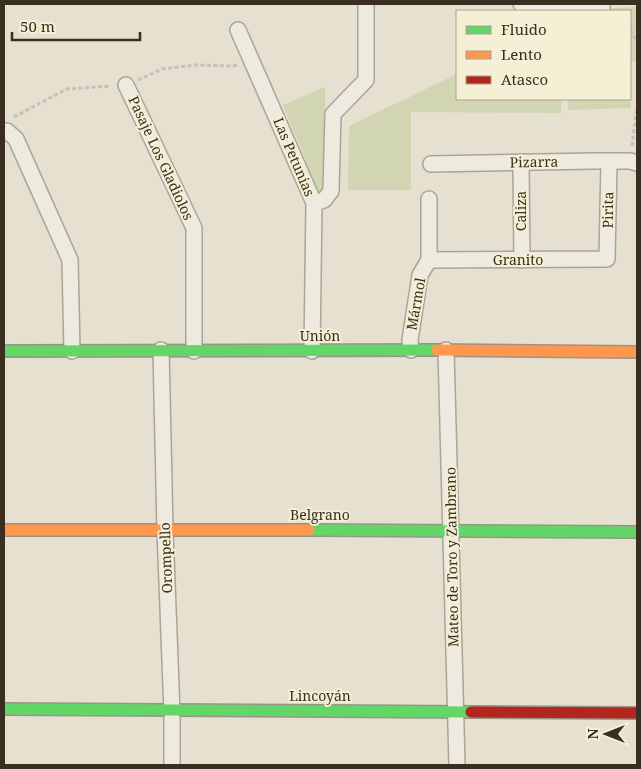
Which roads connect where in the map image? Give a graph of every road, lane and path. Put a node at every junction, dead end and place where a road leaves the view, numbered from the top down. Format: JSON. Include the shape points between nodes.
{"nodes":[{"id":1,"x":366,"y":4,"type":"edge"},
{"id":2,"x":522,"y":4,"type":"edge"},
{"id":3,"x":602,"y":4,"type":"edge"},
{"id":4,"x":238,"y":30,"type":"dead end"},
{"id":5,"x":126,"y":86,"type":"dead end"},
{"id":6,"x":637,"y":106,"type":"edge"},
{"id":7,"x":10,"y":135,"type":"edge"},
{"id":8,"x":521,"y":162,"type":"junction"},
{"id":9,"x":608,"y":162,"type":"junction"},
{"id":10,"x":634,"y":162,"type":"edge"},
{"id":11,"x":431,"y":164,"type":"dead end"},
{"id":12,"x":429,"y":199,"type":"dead end"},
{"id":13,"x":314,"y":203,"type":"junction"},
{"id":14,"x":607,"y":259,"type":"joint"},
{"id":15,"x":429,"y":260,"type":"junction"},
{"id":16,"x":522,"y":260,"type":"junction"},
{"id":17,"x":161,"y":350,"type":"junction"},
{"id":18,"x":411,"y":350,"type":"junction"},
{"id":19,"x":446,"y":350,"type":"junction"},
{"id":20,"x":4,"y":351,"type":"edge"},
{"id":21,"x":72,"y":351,"type":"junction"},
{"id":22,"x":194,"y":351,"type":"junction"},
{"id":23,"x":312,"y":352,"type":"junction"},
{"id":24,"x":637,"y":352,"type":"edge"},
{"id":25,"x":4,"y":530,"type":"edge"},
{"id":26,"x":165,"y":530,"type":"junction"},
{"id":27,"x":451,"y":530,"type":"junction"},
{"id":28,"x":637,"y":532,"type":"edge"},
{"id":29,"x":4,"y":709,"type":"edge"},
{"id":30,"x":456,"y":711,"type":"junction"},
{"id":31,"x":172,"y":712,"type":"junction"},
{"id":32,"x":637,"y":713,"type":"edge"},
{"id":33,"x":172,"y":765,"type":"edge"},
{"id":34,"x":457,"y":765,"type":"edge"}],
"edges":[{"from":1,"to":13,"type":"street","via":[[366,80],[333,114],[331,191],[324,200]]},
{"from":2,"to":3,"type":"street","via":[[525,8],[602,9]]},
{"from":4,"to":13,"type":"street","name":"Las Petunias"},
{"from":5,"to":22,"type":"street","name":"Pasaje Los Gladiolos","via":[[194,228]]},
{"from":6,"to":10,"type":"path"},
{"from":7,"to":21,"type":"street","via":[[70,260]]},
{"from":8,"to":9,"type":"street","name":"Pizarra"},
{"from":8,"to":11,"type":"street","name":"Pizarra"},
{"from":8,"to":16,"type":"street","name":"Caliza"},
{"from":9,"to":10,"type":"street","name":"Pizarra"},
{"from":9,"to":14,"type":"street","name":"Pirita"},
{"from":12,"to":15,"type":"street","name":"Mármol"},
{"from":13,"to":23,"type":"street","name":"Las Petunias"},
{"from":14,"to":16,"type":"street","name":"Granito"},
{"from":15,"to":16,"type":"street","name":"Granito"},
{"from":15,"to":18,"type":"street","name":"Mármol","via":[[420,275]]},
{"from":17,"to":21,"type":"street","name":"Unión"},
{"from":17,"to":22,"type":"street","name":"Unión"},
{"from":17,"to":26,"type":"street","name":"Orompello"},
{"from":18,"to":19,"type":"street","name":"Unión"},
{"from":18,"to":23,"type":"street","name":"Unión"},
{"from":19,"to":24,"type":"street","name":"Unión"},
{"from":19,"to":27,"type":"street","name":"Mateo de Toro y Zambrano"},
{"from":20,"to":21,"type":"street","name":"Unión"},
{"from":22,"to":23,"type":"street","name":"Unión"},
{"from":25,"to":26,"type":"street","name":"Belgrano"},
{"from":26,"to":27,"type":"street","name":"Belgrano"},
{"from":26,"to":31,"type":"street","name":"Orompello"},
{"from":27,"to":28,"type":"street","name":"Belgrano"},
{"from":27,"to":30,"type":"street","name":"Mateo de Toro y Zambrano"},
{"from":29,"to":31,"type":"street","name":"Lincoyán"},
{"from":30,"to":31,"type":"street","name":"Lincoyán"},
{"from":30,"to":32,"type":"street","name":"Lincoyán"},
{"from":30,"to":34,"type":"street","name":"Mateo de Toro y Zambrano"},
{"from":31,"to":33,"type":"street","name":"Orompello"}]}
